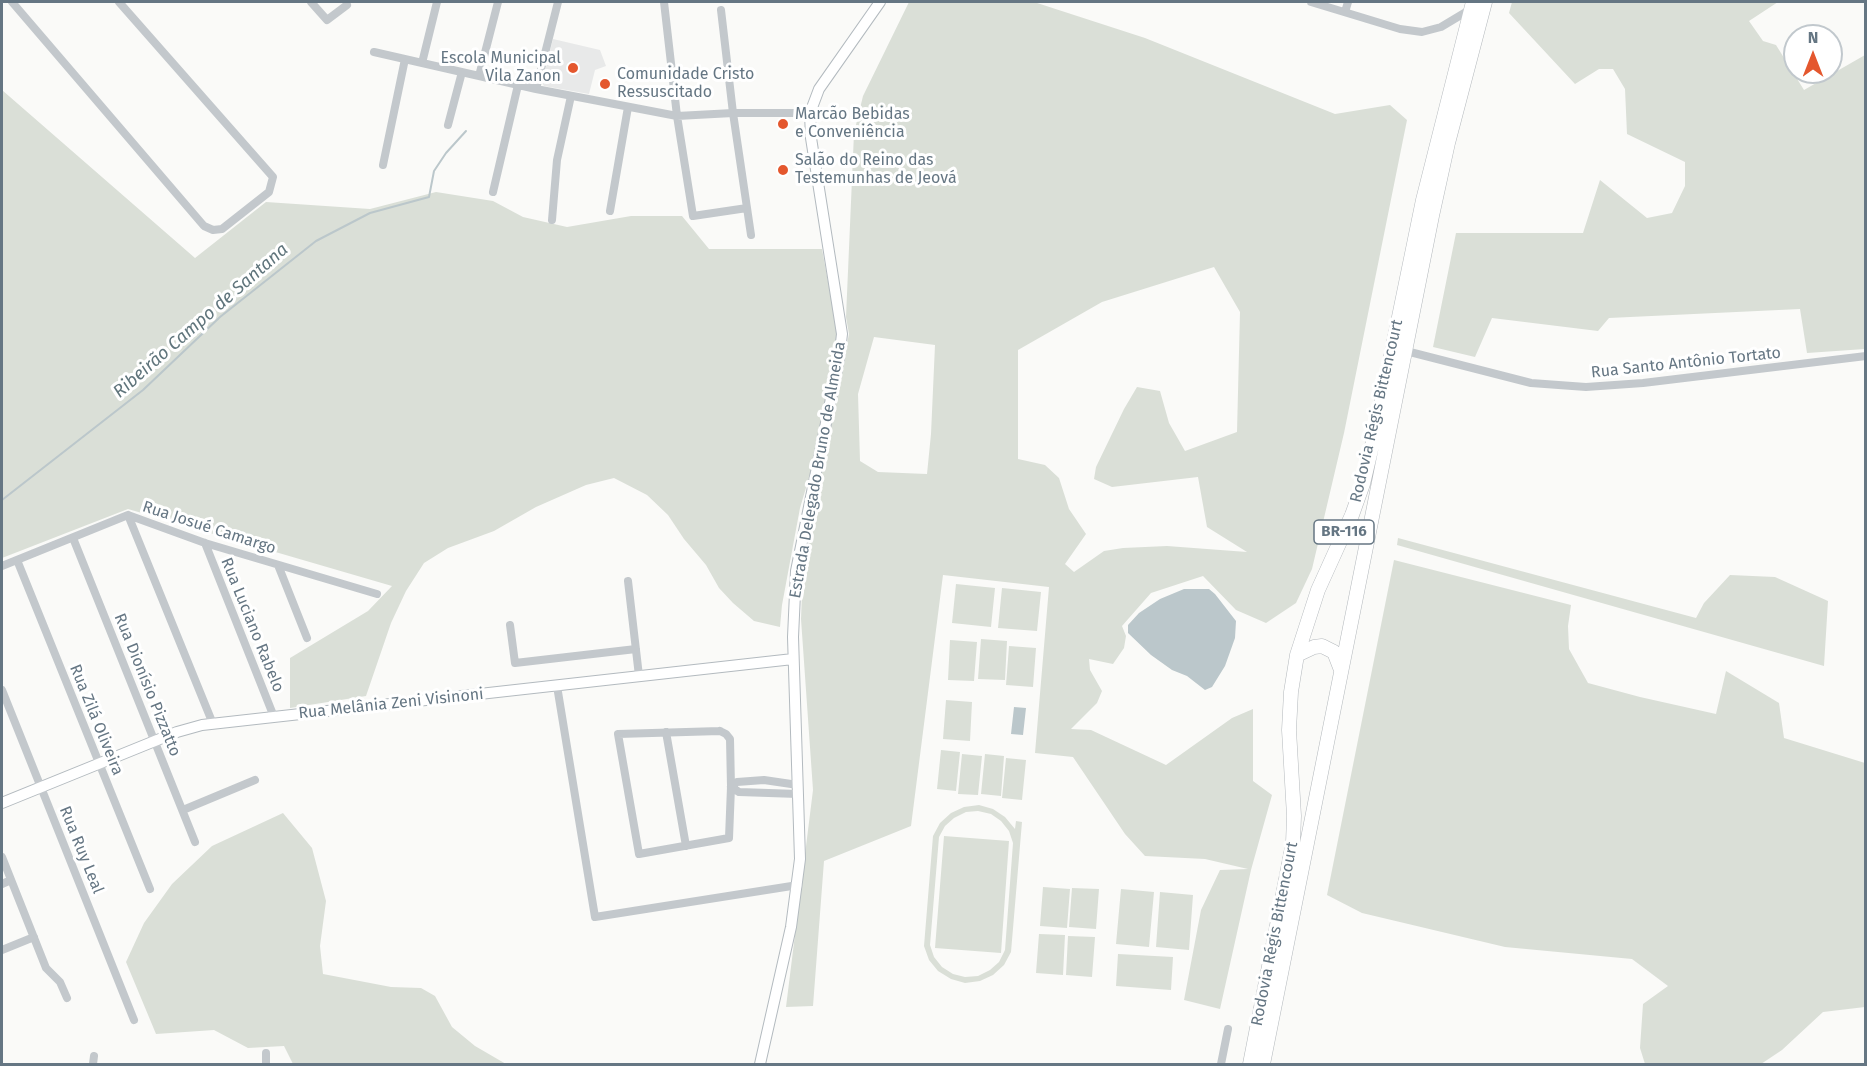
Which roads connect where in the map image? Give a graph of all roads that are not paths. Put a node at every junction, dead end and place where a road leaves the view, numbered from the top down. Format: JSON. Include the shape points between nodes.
{"nodes":[{"id":1,"x":12,"y":2,"type":"edge"},
{"id":2,"x":119,"y":2,"type":"edge"},
{"id":3,"x":311,"y":2,"type":"edge"},
{"id":4,"x":434,"y":2,"type":"edge"},
{"id":5,"x":498,"y":2,"type":"edge"},
{"id":6,"x":558,"y":2,"type":"edge"},
{"id":7,"x":664,"y":2,"type":"edge"},
{"id":8,"x":880,"y":2,"type":"edge"},
{"id":9,"x":1311,"y":2,"type":"edge"},
{"id":10,"x":1348,"y":2,"type":"edge"},
{"id":11,"x":1485,"y":2,"type":"edge"},
{"id":12,"x":347,"y":5,"type":"dead end"},
{"id":13,"x":1472,"y":5,"type":"edge"},
{"id":14,"x":721,"y":10,"type":"dead end"},
{"id":15,"x":1345,"y":12,"type":"junction"},
{"id":16,"x":374,"y":52,"type":"dead end"},
{"id":17,"x":405,"y":59,"type":"junction"},
{"id":18,"x":422,"y":63,"type":"junction"},
{"id":19,"x":462,"y":72,"type":"junction"},
{"id":20,"x":479,"y":76,"type":"junction"},
{"id":21,"x":518,"y":85,"type":"junction"},
{"id":22,"x":536,"y":89,"type":"junction"},
{"id":23,"x":571,"y":96,"type":"junction"},
{"id":24,"x":628,"y":107,"type":"junction"},
{"id":25,"x":733,"y":113,"type":"junction"},
{"id":26,"x":810,"y":113,"type":"junction"},
{"id":27,"x":677,"y":116,"type":"junction"},
{"id":28,"x":448,"y":125,"type":"dead end"},
{"id":29,"x":383,"y":165,"type":"dead end"},
{"id":30,"x":493,"y":192,"type":"dead end"},
{"id":31,"x":747,"y":208,"type":"junction"},
{"id":32,"x":610,"y":211,"type":"dead end"},
{"id":33,"x":552,"y":220,"type":"dead end"},
{"id":34,"x":751,"y":236,"type":"dead end"},
{"id":35,"x":1406,"y":351,"type":"junction"},
{"id":36,"x":1866,"y":356,"type":"edge"},
{"id":37,"x":128,"y":515,"type":"junction"},
{"id":38,"x":73,"y":538,"type":"junction"},
{"id":39,"x":205,"y":543,"type":"junction"},
{"id":40,"x":17,"y":560,"type":"junction"},
{"id":41,"x":278,"y":565,"type":"junction"},
{"id":42,"x":2,"y":566,"type":"edge"},
{"id":43,"x":628,"y":581,"type":"dead end"},
{"id":44,"x":377,"y":594,"type":"dead end"},
{"id":45,"x":510,"y":625,"type":"dead end"},
{"id":46,"x":308,"y":638,"type":"dead end"},
{"id":47,"x":636,"y":649,"type":"junction"},
{"id":48,"x":1297,"y":655,"type":"junction"},
{"id":49,"x":794,"y":659,"type":"junction"},
{"id":50,"x":1341,"y":670,"type":"junction"},
{"id":51,"x":639,"y":676,"type":"junction"},
{"id":52,"x":557,"y":686,"type":"junction"},
{"id":53,"x":2,"y":690,"type":"edge"},
{"id":54,"x":274,"y":717,"type":"junction"},
{"id":55,"x":213,"y":724,"type":"junction"},
{"id":56,"x":666,"y":732,"type":"junction"},
{"id":57,"x":155,"y":740,"type":"junction"},
{"id":58,"x":99,"y":763,"type":"junction"},
{"id":59,"x":255,"y":780,"type":"dead end"},
{"id":60,"x":41,"y":787,"type":"junction"},
{"id":61,"x":731,"y":787,"type":"junction"},
{"id":62,"x":798,"y":790,"type":"junction"},
{"id":63,"x":2,"y":803,"type":"edge"},
{"id":64,"x":183,"y":810,"type":"junction"},
{"id":65,"x":195,"y":842,"type":"dead end"},
{"id":66,"x":686,"y":846,"type":"junction"},
{"id":67,"x":2,"y":857,"type":"edge"},
{"id":68,"x":11,"y":880,"type":"junction"},
{"id":69,"x":2,"y":884,"type":"edge"},
{"id":70,"x":798,"y":885,"type":"junction"},
{"id":71,"x":150,"y":889,"type":"dead end"},
{"id":72,"x":34,"y":937,"type":"junction"},
{"id":73,"x":2,"y":950,"type":"edge"},
{"id":74,"x":68,"y":998,"type":"dead end"},
{"id":75,"x":134,"y":1020,"type":"dead end"},
{"id":76,"x":1228,"y":1029,"type":"dead end"},
{"id":77,"x":267,"y":1053,"type":"dead end"},
{"id":78,"x":94,"y":1056,"type":"dead end"},
{"id":79,"x":93,"y":1065,"type":"edge"},
{"id":80,"x":266,"y":1065,"type":"edge"},
{"id":81,"x":760,"y":1065,"type":"edge"},
{"id":82,"x":1221,"y":1065,"type":"edge"},
{"id":83,"x":1250,"y":1065,"type":"edge"},
{"id":84,"x":1263,"y":1065,"type":"edge"}],
"edges":[{"from":1,"to":2,"type":"street","via":[[204,226],[222,229],[269,192],[273,177]]},
{"from":3,"to":12,"type":"street","via":[[327,20]]},
{"from":4,"to":18,"type":"street"},
{"from":5,"to":20,"type":"street"},
{"from":6,"to":22,"type":"street"},
{"from":7,"to":27,"type":"street"},
{"from":8,"to":26,"type":"main road","name":"Estrada Delegado Bruno de Almeida","via":[[819,89]]},
{"from":9,"to":15,"type":"street"},
{"from":10,"to":15,"type":"street"},
{"from":11,"to":35,"type":"highway","name":"Rodovia Régis Bittencourt","number":"BR-116","via":[[1442,168]]},
{"from":13,"to":15,"type":"street","via":[[1441,27],[1422,32]]},
{"from":13,"to":48,"type":"highway","name":"Rodovia Régis Bittencourt","number":"BR-116","via":[[1426,189],[1363,484],[1318,590]]},
{"from":14,"to":25,"type":"street"},
{"from":16,"to":17,"type":"street"},
{"from":17,"to":18,"type":"street"},
{"from":17,"to":29,"type":"street"},
{"from":18,"to":19,"type":"street"},
{"from":19,"to":20,"type":"street"},
{"from":19,"to":28,"type":"street"},
{"from":20,"to":21,"type":"street"},
{"from":21,"to":22,"type":"street"},
{"from":21,"to":30,"type":"street"},
{"from":22,"to":23,"type":"street"},
{"from":23,"to":24,"type":"street"},
{"from":23,"to":33,"type":"street","via":[[557,160]]},
{"from":24,"to":27,"type":"street"},
{"from":24,"to":32,"type":"street"},
{"from":25,"to":26,"type":"street"},
{"from":25,"to":27,"type":"street"},
{"from":25,"to":31,"type":"street"},
{"from":26,"to":49,"type":"main road","name":"Estrada Delegado Bruno de Almeida","via":[[842,334],[796,571]]},
{"from":27,"to":31,"type":"street","via":[[693,216]]},
{"from":31,"to":34,"type":"street"},
{"from":35,"to":36,"type":"street","name":"Rua Santo Antônio Tortato","via":[[1531,383],[1586,387]]},
{"from":35,"to":50,"type":"highway","name":"Rodovia Régis Bittencourt","number":"BR-116"},
{"from":37,"to":38,"type":"street","name":"Rua Josué Camargo"},
{"from":37,"to":39,"type":"street","name":"Rua Josué Camargo"},
{"from":37,"to":55,"type":"street"},
{"from":38,"to":40,"type":"street","name":"Rua Josué Camargo"},
{"from":38,"to":57,"type":"street","name":"Rua Dionísio Pizzatto"},
{"from":39,"to":41,"type":"street","name":"Rua Josué Camargo"},
{"from":39,"to":54,"type":"street","name":"Rua Luciano Rabelo"},
{"from":40,"to":42,"type":"street","name":"Rua Josué Camargo"},
{"from":40,"to":58,"type":"street","name":"Rua Zilá Oliveira"},
{"from":41,"to":44,"type":"street","name":"Rua Josué Camargo"},
{"from":41,"to":46,"type":"street"},
{"from":43,"to":47,"type":"street"},
{"from":45,"to":47,"type":"street","via":[[515,663]]},
{"from":47,"to":51,"type":"street"},
{"from":48,"to":50,"type":"highway","via":[[1322,646],[1334,652]]},
{"from":48,"to":83,"type":"highway","name":"Rodovia Régis Bittencourt","number":"BR-116","via":[[1289,730],[1293,843]]},
{"from":49,"to":51,"type":"main road","name":"Rua Melânia Zeni Visinoni"},
{"from":49,"to":62,"type":"main road","name":"Estrada Delegado Bruno de Almeida"},
{"from":50,"to":84,"type":"highway","name":"Rodovia Régis Bittencourt","number":"BR-116"},
{"from":51,"to":52,"type":"main road","name":"Rua Melânia Zeni Visinoni"},
{"from":52,"to":54,"type":"main road","name":"Rua Melânia Zeni Visinoni"},
{"from":52,"to":70,"type":"street","via":[[595,917]]},
{"from":53,"to":60,"type":"street","name":"Rua Ruy Leal"},
{"from":54,"to":55,"type":"main road","name":"Rua Melânia Zeni Visinoni"},
{"from":55,"to":57,"type":"main road","name":"Rua Melânia Zeni Visinoni"},
{"from":56,"to":61,"type":"street","via":[[726,734],[730,739]]},
{"from":56,"to":66,"type":"street"},
{"from":56,"to":66,"type":"street","via":[[618,734],[639,854]]},
{"from":57,"to":58,"type":"main road","name":"Rua Melânia Zeni Visinoni"},
{"from":57,"to":64,"type":"street","name":"Rua Dionísio Pizzatto"},
{"from":58,"to":60,"type":"main road","name":"Rua Melânia Zeni Visinoni"},
{"from":58,"to":71,"type":"street","name":"Rua Zilá Oliveira"},
{"from":59,"to":64,"type":"street"},
{"from":60,"to":63,"type":"main road","name":"Rua Melânia Zeni Visinoni"},
{"from":60,"to":75,"type":"street","name":"Rua Ruy Leal"},
{"from":61,"to":62,"type":"street","via":[[739,792]]},
{"from":61,"to":62,"type":"street","via":[[737,782],[764,780]]},
{"from":61,"to":66,"type":"street","via":[[729,838]]},
{"from":62,"to":70,"type":"main road","name":"Estrada Delegado Bruno de Almeida"},
{"from":64,"to":65,"type":"street","name":"Rua Dionísio Pizzatto"},
{"from":67,"to":68,"type":"street"},
{"from":68,"to":69,"type":"street"},
{"from":68,"to":72,"type":"street"},
{"from":70,"to":81,"type":"main road","name":"Estrada Delegado Bruno de Almeida"},
{"from":72,"to":73,"type":"street"},
{"from":72,"to":74,"type":"street","via":[[46,968],[60,982]]},
{"from":76,"to":82,"type":"street"},
{"from":77,"to":80,"type":"street"},
{"from":78,"to":79,"type":"street"}]}
